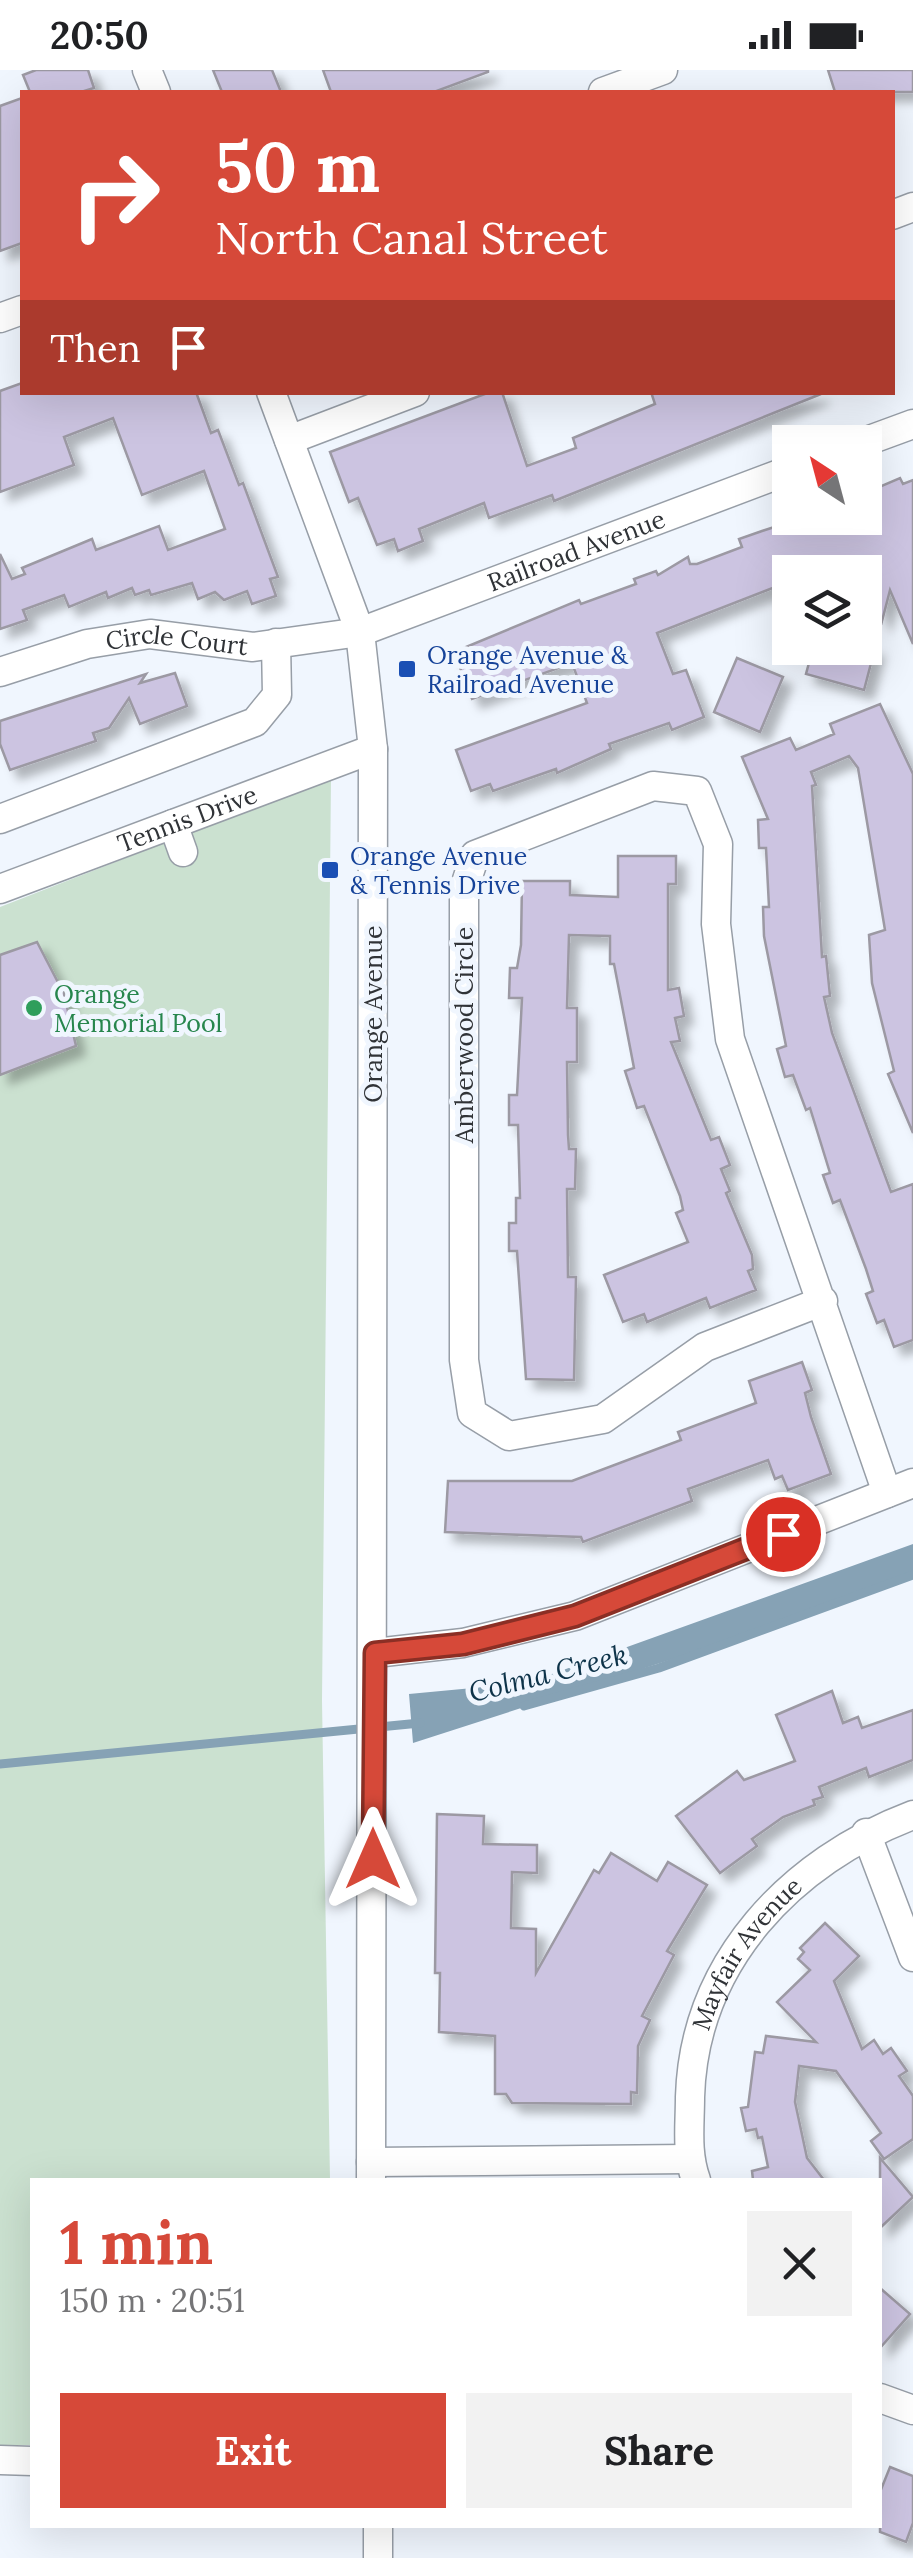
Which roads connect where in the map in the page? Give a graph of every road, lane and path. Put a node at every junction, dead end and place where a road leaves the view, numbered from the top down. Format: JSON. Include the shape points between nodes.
{"nodes":[{"id":1,"x":663,"y":70,"type":"edge"},
{"id":2,"x":608,"y":90,"type":"edge"},
{"id":3,"x":272,"y":395,"type":"edge"},
{"id":4,"x":407,"y":395,"type":"edge"},
{"id":5,"x":913,"y":424,"type":"edge"},
{"id":6,"x":882,"y":435,"type":"edge"},
{"id":7,"x":289,"y":440,"type":"junction"},
{"id":8,"x":772,"y":477,"type":"edge"},
{"id":9,"x":360,"y":632,"type":"junction"},
{"id":10,"x":276,"y":643,"type":"junction"},
{"id":11,"x":0,"y":672,"type":"edge"},
{"id":12,"x":373,"y":749,"type":"junction"},
{"id":13,"x":0,"y":819,"type":"edge"},
{"id":14,"x":172,"y":824,"type":"junction"},
{"id":15,"x":183,"y":852,"type":"dead end"},
{"id":16,"x":0,"y":890,"type":"edge"},
{"id":17,"x":822,"y":1301,"type":"junction"},
{"id":18,"x":900,"y":1488,"type":"edge"},
{"id":19,"x":375,"y":1653,"type":"junction"},
{"id":20,"x":913,"y":1816,"type":"edge"},
{"id":21,"x":866,"y":1833,"type":"junction"},
{"id":22,"x":913,"y":1957,"type":"edge"},
{"id":23,"x":692,"y":2170,"type":"edge"},
{"id":24,"x":371,"y":2171,"type":"edge"},
{"id":25,"x":882,"y":2399,"type":"edge"},
{"id":26,"x":913,"y":2410,"type":"edge"},
{"id":27,"x":0,"y":2460,"type":"edge"},
{"id":28,"x":30,"y":2461,"type":"edge"},
{"id":29,"x":378,"y":2528,"type":"edge"},
{"id":30,"x":378,"y":2558,"type":"edge"}],
"edges":[{"from":1,"to":2,"type":"street"},
{"from":3,"to":7,"type":"street","name":"Orange Avenue"},
{"from":4,"to":7,"type":"street"},
{"from":5,"to":6,"type":"street"},
{"from":7,"to":9,"type":"street","name":"Orange Avenue"},
{"from":8,"to":9,"type":"street","name":"Railroad Avenue"},
{"from":9,"to":10,"type":"street","name":"Circle Court"},
{"from":9,"to":12,"type":"street","name":"Orange Avenue"},
{"from":10,"to":11,"type":"street","name":"Circle Court","via":[[150,634],[88,644]]},
{"from":10,"to":13,"type":"street","via":[[277,695],[256,722]]},
{"from":12,"to":14,"type":"street","name":"Tennis Drive"},
{"from":12,"to":19,"type":"street","name":"Orange Avenue"},
{"from":14,"to":15,"type":"street"},
{"from":14,"to":16,"type":"street","name":"Tennis Drive"},
{"from":17,"to":17,"type":"street","name":"Amberwood Circle","via":[[730,1040],[716,924],[718,844],[697,791],[653,786],[475,855],[464,889],[464,1360],[472,1413],[509,1436],[603,1419],[706,1347]]},
{"from":17,"to":18,"type":"street","name":"Amberwood Circle"},
{"from":18,"to":19,"type":"street","via":[[575,1616],[463,1644]]},
{"from":19,"to":24,"type":"street","name":"Orange Avenue"},
{"from":20,"to":21,"type":"street","name":"Mayfair Avenue"},
{"from":21,"to":22,"type":"street"},
{"from":21,"to":23,"type":"street","name":"Mayfair Avenue","via":[[798,1878],[726,1965],[704,2009],[692,2056]]},
{"from":23,"to":24,"type":"street"},
{"from":25,"to":26,"type":"street"},
{"from":27,"to":28,"type":"street"},
{"from":29,"to":30,"type":"street"}]}
